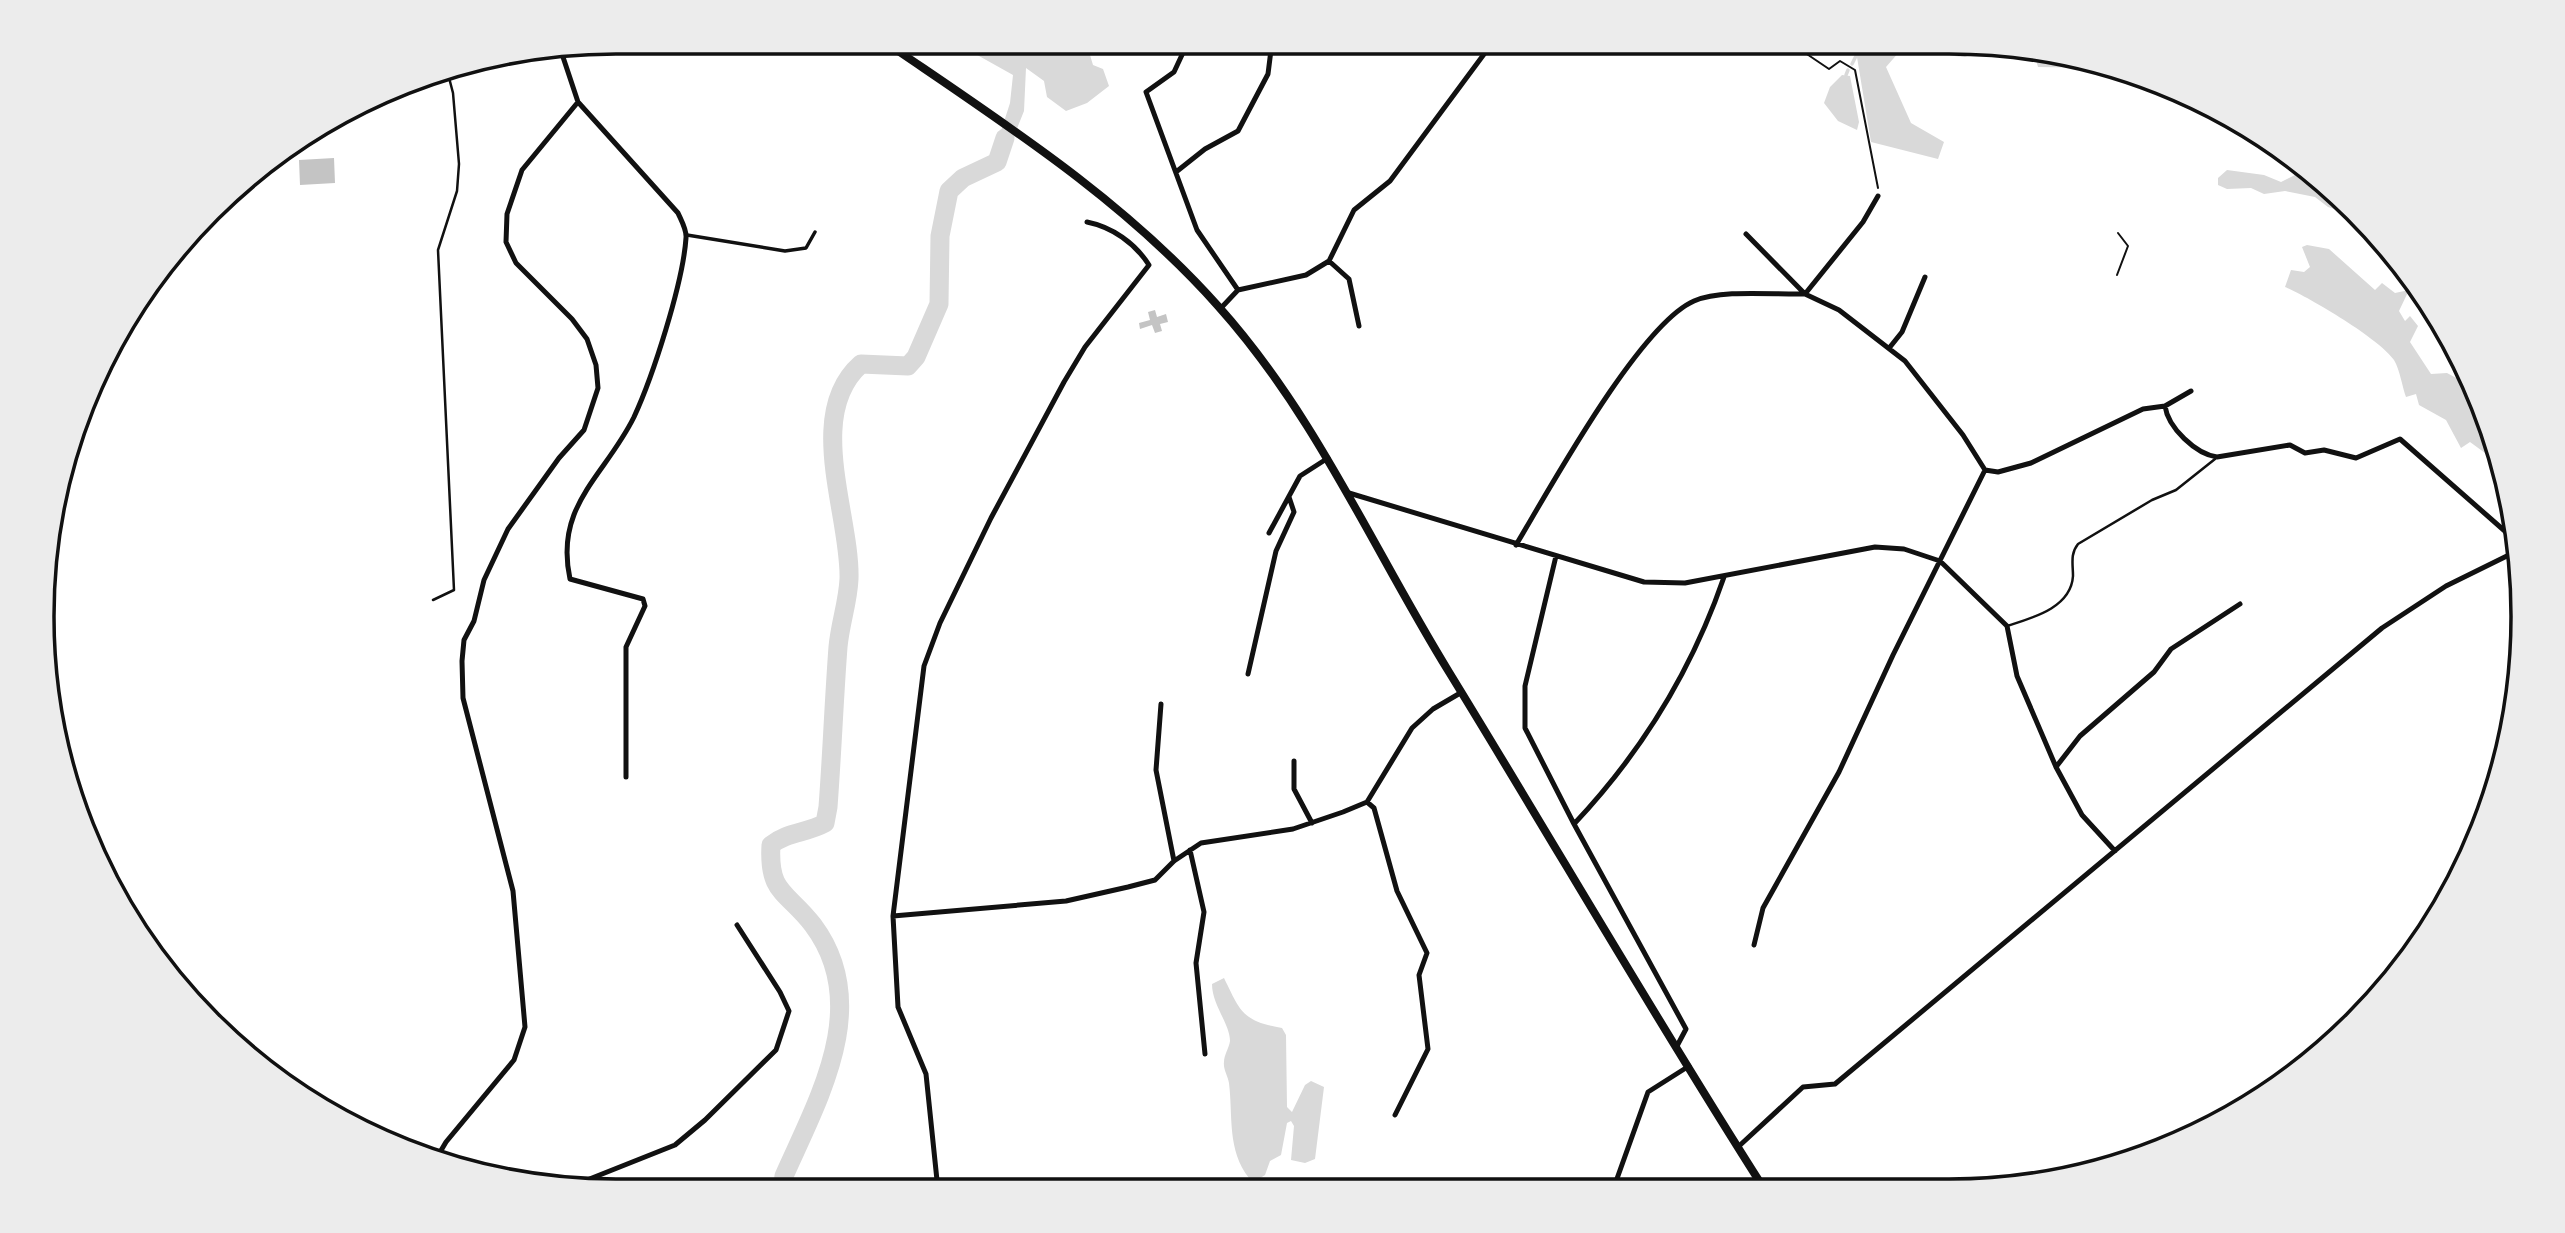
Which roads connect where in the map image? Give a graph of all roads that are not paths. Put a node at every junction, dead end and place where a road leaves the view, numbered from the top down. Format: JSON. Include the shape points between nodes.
{"nodes":[{"id":1,"x":903,"y":54,"type":"edge"},
{"id":2,"x":1182,"y":54,"type":"edge"},
{"id":3,"x":1270,"y":54,"type":"edge"},
{"id":4,"x":1484,"y":54,"type":"edge"},
{"id":5,"x":563,"y":57,"type":"edge"},
{"id":6,"x":450,"y":80,"type":"edge"},
{"id":7,"x":578,"y":102,"type":"junction"},
{"id":8,"x":1176,"y":172,"type":"junction"},
{"id":9,"x":1878,"y":196,"type":"road end"},
{"id":10,"x":1087,"y":222,"type":"dead end"},
{"id":11,"x":815,"y":232,"type":"dead end"},
{"id":12,"x":1746,"y":234,"type":"dead end"},
{"id":13,"x":687,"y":235,"type":"junction"},
{"id":14,"x":1329,"y":261,"type":"junction"},
{"id":15,"x":1925,"y":277,"type":"dead end"},
{"id":16,"x":1238,"y":290,"type":"junction"},
{"id":17,"x":1805,"y":295,"type":"junction"},
{"id":18,"x":1221,"y":308,"type":"junction"},
{"id":19,"x":1359,"y":326,"type":"dead end"},
{"id":20,"x":1890,"y":347,"type":"junction"},
{"id":21,"x":2191,"y":391,"type":"dead end"},
{"id":22,"x":2165,"y":406,"type":"junction"},
{"id":23,"x":2217,"y":457,"type":"junction"},
{"id":24,"x":1328,"y":458,"type":"junction"},
{"id":25,"x":1985,"y":470,"type":"junction"},
{"id":26,"x":1349,"y":493,"type":"junction"},
{"id":27,"x":1289,"y":497,"type":"junction"},
{"id":28,"x":2504,"y":530,"type":"edge"},
{"id":29,"x":1269,"y":533,"type":"dead end"},
{"id":30,"x":1516,"y":545,"type":"junction"},
{"id":31,"x":2507,"y":555,"type":"edge"},
{"id":32,"x":1556,"y":556,"type":"junction"},
{"id":33,"x":1940,"y":561,"type":"junction"},
{"id":34,"x":1724,"y":577,"type":"junction"},
{"id":35,"x":433,"y":600,"type":"dead end"},
{"id":36,"x":2240,"y":604,"type":"dead end"},
{"id":37,"x":2007,"y":626,"type":"junction"},
{"id":38,"x":1248,"y":674,"type":"dead end"},
{"id":39,"x":1462,"y":692,"type":"junction"},
{"id":40,"x":1161,"y":704,"type":"dead end"},
{"id":41,"x":1294,"y":761,"type":"dead end"},
{"id":42,"x":2056,"y":767,"type":"junction"},
{"id":43,"x":626,"y":777,"type":"dead end"},
{"id":44,"x":1367,"y":802,"type":"junction"},
{"id":45,"x":1312,"y":823,"type":"junction"},
{"id":46,"x":1574,"y":824,"type":"junction"},
{"id":47,"x":1191,"y":850,"type":"junction"},
{"id":48,"x":2115,"y":851,"type":"junction"},
{"id":49,"x":1174,"y":861,"type":"junction"},
{"id":50,"x":893,"y":916,"type":"junction"},
{"id":51,"x":737,"y":925,"type":"dead end"},
{"id":52,"x":1754,"y":945,"type":"dead end"},
{"id":53,"x":1677,"y":1046,"type":"junction"},
{"id":54,"x":1205,"y":1054,"type":"dead end"},
{"id":55,"x":1689,"y":1066,"type":"junction"},
{"id":56,"x":1395,"y":1115,"type":"dead end"},
{"id":57,"x":1738,"y":1147,"type":"junction"},
{"id":58,"x":441,"y":1151,"type":"edge"},
{"id":59,"x":591,"y":1178,"type":"edge"},
{"id":60,"x":937,"y":1179,"type":"edge"},
{"id":61,"x":1617,"y":1179,"type":"edge"},
{"id":62,"x":1758,"y":1179,"type":"edge"}],
"edges":[{"from":1,"to":18,"type":"main road","via":[[1111,201]]},
{"from":2,"to":8,"type":"street","via":[[1174,72],[1146,92]]},
{"from":3,"to":8,"type":"street","via":[[1268,74],[1238,131]]},
{"from":4,"to":14,"type":"street","via":[[1390,181],[1354,210]]},
{"from":5,"to":7,"type":"street"},
{"from":6,"to":35,"type":"lane","via":[[459,164],[457,191],[438,250],[453,590]]},
{"from":7,"to":13,"type":"street","via":[[678,213]]},
{"from":7,"to":58,"type":"street","via":[[522,170],[507,214],[506,242],[516,263],[587,339],[598,388],[584,430],[508,530],[484,580],[464,640],[463,698],[513,891],[525,1027],[514,1060]]},
{"from":8,"to":16,"type":"street","via":[[1197,230]]},
{"from":9,"to":17,"type":"street"},
{"from":10,"to":50,"type":"street","via":[[1105,225],[1140,251],[1149,264],[1064,382],[940,623],[924,666]]},
{"from":11,"to":13,"type":"street","via":[[806,248],[785,251]]},
{"from":12,"to":17,"type":"street"},
{"from":13,"to":43,"type":"street","via":[[655,362],[633,417],[569,521],[565,558],[570,579],[643,599],[645,606],[626,647]]},
{"from":14,"to":16,"type":"street","via":[[1306,275]]},
{"from":14,"to":19,"type":"street","via":[[1349,279]]},
{"from":15,"to":20,"type":"street","via":[[1902,332]]},
{"from":16,"to":18,"type":"street"},
{"from":17,"to":20,"type":"street","via":[[1839,310]]},
{"from":17,"to":30,"type":"street","via":[[1714,296],[1682,308],[1619,380]]},
{"from":18,"to":24,"type":"main road"},
{"from":20,"to":25,"type":"street","via":[[1963,435]]},
{"from":21,"to":22,"type":"street"},
{"from":22,"to":23,"type":"street","via":[[2166,415],[2197,451]]},
{"from":22,"to":25,"type":"street","via":[[2143,409],[2031,463],[1998,472]]},
{"from":23,"to":28,"type":"street","via":[[2290,445],[2305,453],[2324,450],[2356,458],[2400,439]]},
{"from":23,"to":37,"type":"lane","via":[[2176,490],[2078,544],[2073,554],[2073,581],[2063,598],[2051,610]]},
{"from":24,"to":26,"type":"main road"},
{"from":24,"to":27,"type":"street","via":[[1300,476]]},
{"from":25,"to":33,"type":"street"},
{"from":26,"to":30,"type":"street"},
{"from":26,"to":39,"type":"main road"},
{"from":27,"to":29,"type":"street"},
{"from":27,"to":38,"type":"street","via":[[1293,512],[1276,551]]},
{"from":30,"to":32,"type":"street"},
{"from":31,"to":48,"type":"street","via":[[2446,586],[2382,628]]},
{"from":32,"to":34,"type":"street","via":[[1644,582],[1685,583]]},
{"from":32,"to":46,"type":"street","via":[[1525,686],[1525,728]]},
{"from":33,"to":34,"type":"street","via":[[1904,549],[1874,547]]},
{"from":33,"to":37,"type":"street"},
{"from":33,"to":52,"type":"street","via":[[1839,772],[1763,908]]},
{"from":34,"to":46,"type":"street","via":[[1709,620],[1660,717],[1612,784]]},
{"from":36,"to":42,"type":"street","via":[[2171,649],[2154,672],[2080,736]]},
{"from":37,"to":42,"type":"street","via":[[2017,676]]},
{"from":39,"to":44,"type":"street","via":[[1412,728]]},
{"from":39,"to":53,"type":"main road"},
{"from":40,"to":49,"type":"street","via":[[1156,769]]},
{"from":41,"to":45,"type":"street","via":[[1294,789]]},
{"from":42,"to":48,"type":"street","via":[[2082,815]]},
{"from":44,"to":45,"type":"street"},
{"from":44,"to":56,"type":"street","via":[[1374,808],[1398,891],[1427,953],[1419,975],[1429,1049]]},
{"from":45,"to":47,"type":"street","via":[[1201,843]]},
{"from":46,"to":53,"type":"street","via":[[1686,1029]]},
{"from":47,"to":49,"type":"street"},
{"from":47,"to":54,"type":"street","via":[[1204,912],[1196,963]]},
{"from":48,"to":57,"type":"street","via":[[1835,1084],[1802,1087]]},
{"from":49,"to":50,"type":"street","via":[[1155,880],[1066,901]]},
{"from":50,"to":60,"type":"street","via":[[898,1007],[926,1074]]},
{"from":51,"to":59,"type":"street","via":[[789,1011],[776,1050],[675,1145]]},
{"from":53,"to":55,"type":"main road"},
{"from":55,"to":57,"type":"main road"},
{"from":55,"to":61,"type":"street","via":[[1648,1092]]},
{"from":57,"to":62,"type":"main road"}]}
